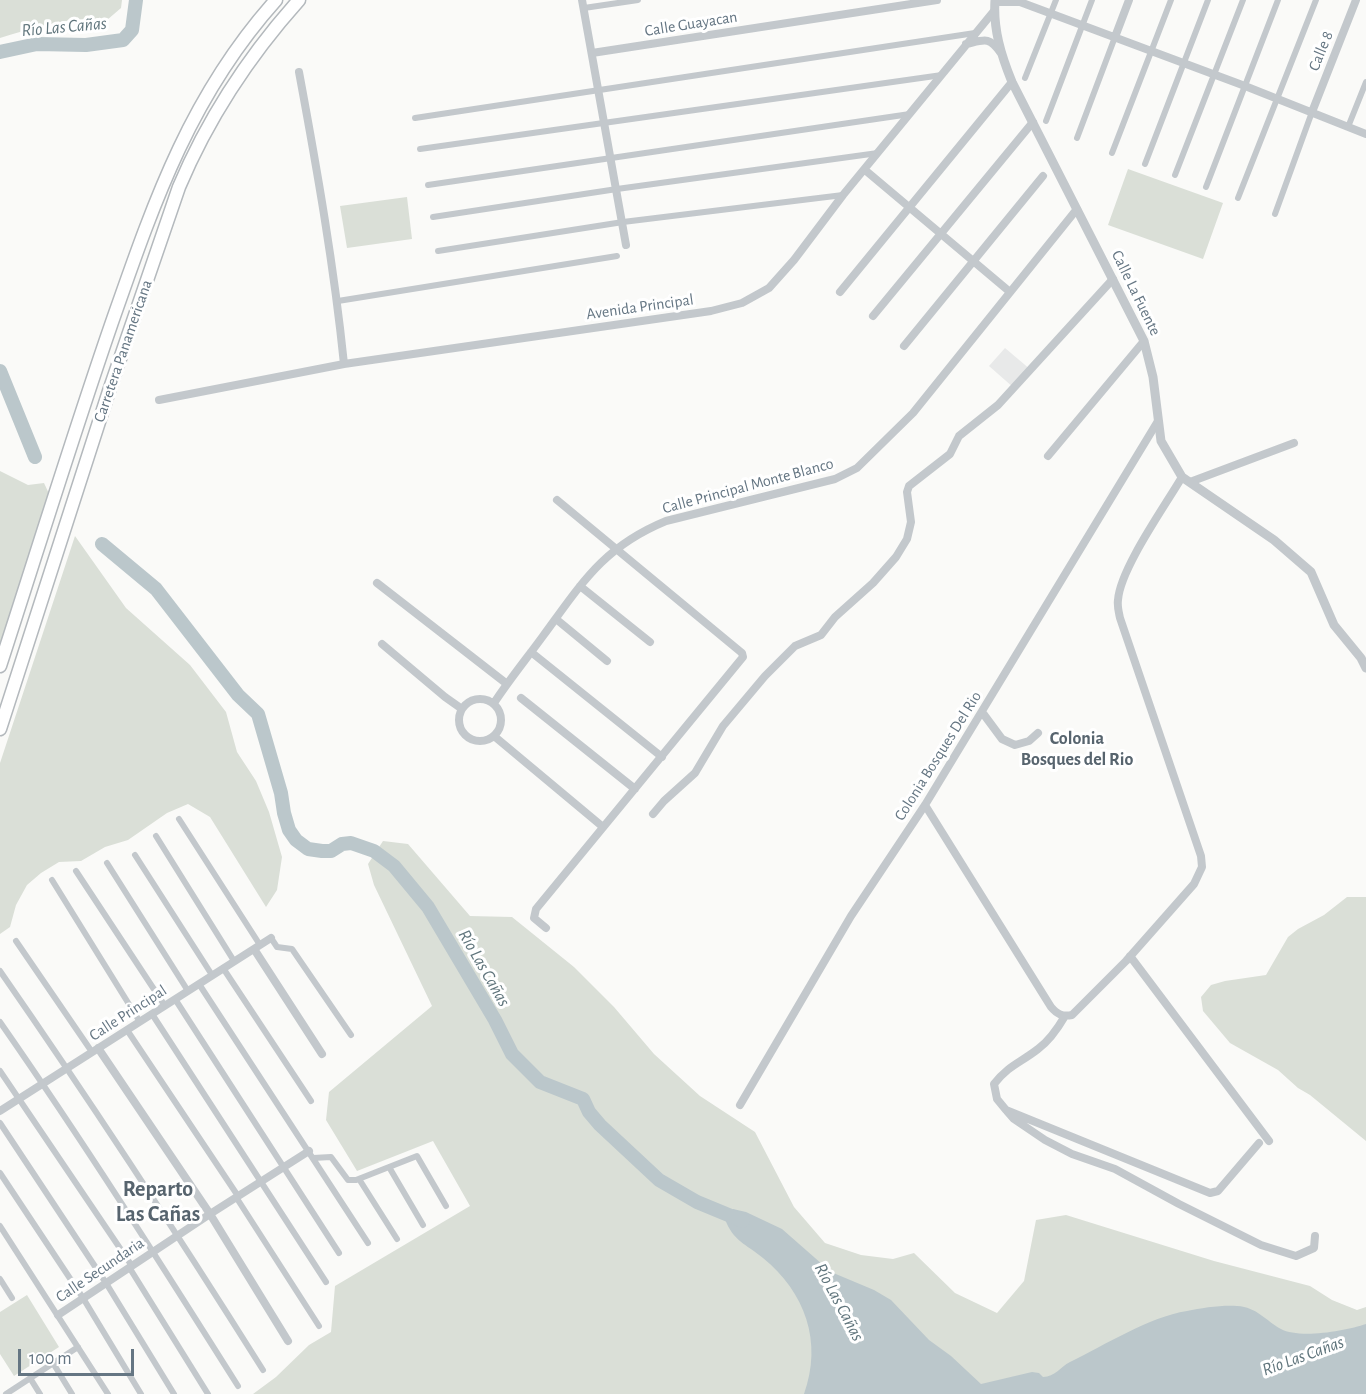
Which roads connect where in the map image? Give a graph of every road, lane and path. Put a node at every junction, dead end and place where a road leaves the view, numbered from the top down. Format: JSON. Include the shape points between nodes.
{"nodes":[{"id":1,"x":276,"y":0,"type":"edge"},
{"id":2,"x":299,"y":0,"type":"edge"},
{"id":3,"x":638,"y":0,"type":"edge"},
{"id":4,"x":937,"y":0,"type":"edge"},
{"id":5,"x":1056,"y":0,"type":"edge"},
{"id":6,"x":1092,"y":0,"type":"edge"},
{"id":7,"x":1129,"y":0,"type":"edge"},
{"id":8,"x":1171,"y":0,"type":"edge"},
{"id":9,"x":1208,"y":0,"type":"edge"},
{"id":10,"x":1243,"y":0,"type":"edge"},
{"id":11,"x":1278,"y":0,"type":"edge"},
{"id":12,"x":1316,"y":0,"type":"edge"},
{"id":13,"x":1356,"y":0,"type":"edge"},
{"id":14,"x":1020,"y":1,"type":"edge"},
{"id":15,"x":583,"y":4,"type":"edge"},
{"id":16,"x":995,"y":4,"type":"edge"},
{"id":17,"x":1050,"y":14,"type":"junction"},
{"id":18,"x":1083,"y":25,"type":"junction"},
{"id":19,"x":975,"y":33,"type":"junction"},
{"id":20,"x":1115,"y":37,"type":"junction"},
{"id":21,"x":966,"y":44,"type":"junction"},
{"id":22,"x":1151,"y":51,"type":"junction"},
{"id":23,"x":1000,"y":52,"type":"junction"},
{"id":24,"x":592,"y":53,"type":"junction"},
{"id":25,"x":1183,"y":63,"type":"junction"},
{"id":26,"x":299,"y":72,"type":"dead end"},
{"id":27,"x":1214,"y":74,"type":"junction"},
{"id":28,"x":942,"y":75,"type":"junction"},
{"id":29,"x":1025,"y":78,"type":"dead end"},
{"id":30,"x":1012,"y":82,"type":"junction"},
{"id":31,"x":1366,"y":82,"type":"edge"},
{"id":32,"x":1245,"y":86,"type":"junction"},
{"id":33,"x":599,"y":91,"type":"junction"},
{"id":34,"x":1276,"y":98,"type":"junction"},
{"id":35,"x":1312,"y":112,"type":"junction"},
{"id":36,"x":910,"y":114,"type":"junction"},
{"id":37,"x":415,"y":118,"type":"dead end"},
{"id":38,"x":1046,"y":121,"type":"dead end"},
{"id":39,"x":1033,"y":122,"type":"junction"},
{"id":40,"x":605,"y":124,"type":"junction"},
{"id":41,"x":1348,"y":127,"type":"junction"},
{"id":42,"x":1366,"y":134,"type":"edge"},
{"id":43,"x":1077,"y":138,"type":"dead end"},
{"id":44,"x":420,"y":149,"type":"dead end"},
{"id":45,"x":879,"y":153,"type":"junction"},
{"id":46,"x":1112,"y":153,"type":"dead end"},
{"id":47,"x":611,"y":158,"type":"junction"},
{"id":48,"x":1144,"y":164,"type":"dead end"},
{"id":49,"x":865,"y":170,"type":"junction"},
{"id":50,"x":1175,"y":175,"type":"dead end"},
{"id":51,"x":1043,"y":176,"type":"dead end"},
{"id":52,"x":428,"y":185,"type":"dead end"},
{"id":53,"x":1206,"y":187,"type":"dead end"},
{"id":54,"x":617,"y":189,"type":"junction"},
{"id":55,"x":843,"y":195,"type":"junction"},
{"id":56,"x":1238,"y":198,"type":"dead end"},
{"id":57,"x":910,"y":207,"type":"junction"},
{"id":58,"x":1077,"y":209,"type":"junction"},
{"id":59,"x":1275,"y":214,"type":"dead end"},
{"id":60,"x":433,"y":217,"type":"dead end"},
{"id":61,"x":623,"y":222,"type":"junction"},
{"id":62,"x":941,"y":234,"type":"junction"},
{"id":63,"x":626,"y":245,"type":"dead end"},
{"id":64,"x":438,"y":250,"type":"dead end"},
{"id":65,"x":617,"y":256,"type":"dead end"},
{"id":66,"x":974,"y":262,"type":"junction"},
{"id":67,"x":1113,"y":279,"type":"junction"},
{"id":68,"x":840,"y":292,"type":"dead end"},
{"id":69,"x":1010,"y":292,"type":"junction"},
{"id":70,"x":338,"y":302,"type":"junction"},
{"id":71,"x":873,"y":316,"type":"dead end"},
{"id":72,"x":1144,"y":341,"type":"junction"},
{"id":73,"x":904,"y":346,"type":"dead end"},
{"id":74,"x":344,"y":364,"type":"junction"},
{"id":75,"x":91,"y":383,"type":"junction"},
{"id":76,"x":109,"y":391,"type":"junction"},
{"id":77,"x":159,"y":400,"type":"dead end"},
{"id":78,"x":1158,"y":421,"type":"junction"},
{"id":79,"x":76,"y":429,"type":"junction"},
{"id":80,"x":95,"y":433,"type":"junction"},
{"id":81,"x":1294,"y":443,"type":"dead end"},
{"id":82,"x":1048,"y":456,"type":"dead end"},
{"id":83,"x":1186,"y":480,"type":"junction"},
{"id":84,"x":557,"y":500,"type":"dead end"},
{"id":85,"x":616,"y":548,"type":"junction"},
{"id":86,"x":377,"y":583,"type":"dead end"},
{"id":87,"x":580,"y":586,"type":"junction"},
{"id":88,"x":556,"y":619,"type":"junction"},
{"id":89,"x":650,"y":642,"type":"dead end"},
{"id":90,"x":382,"y":644,"type":"dead end"},
{"id":91,"x":531,"y":652,"type":"junction"},
{"id":92,"x":607,"y":661,"type":"dead end"},
{"id":93,"x":0,"y":666,"type":"edge"},
{"id":94,"x":1366,"y":668,"type":"edge"},
{"id":95,"x":507,"y":684,"type":"junction"},
{"id":96,"x":521,"y":698,"type":"dead end"},
{"id":97,"x":494,"y":703,"type":"junction"},
{"id":98,"x":462,"y":709,"type":"junction"},
{"id":99,"x":982,"y":712,"type":"junction"},
{"id":100,"x":0,"y":729,"type":"edge"},
{"id":101,"x":1038,"y":733,"type":"dead end"},
{"id":102,"x":494,"y":736,"type":"junction"},
{"id":103,"x":662,"y":757,"type":"junction"},
{"id":104,"x":635,"y":789,"type":"junction"},
{"id":105,"x":925,"y":805,"type":"junction"},
{"id":106,"x":653,"y":814,"type":"dead end"},
{"id":107,"x":179,"y":819,"type":"dead end"},
{"id":108,"x":603,"y":827,"type":"junction"},
{"id":109,"x":156,"y":836,"type":"dead end"},
{"id":110,"x":135,"y":855,"type":"dead end"},
{"id":111,"x":107,"y":863,"type":"dead end"},
{"id":112,"x":76,"y":871,"type":"dead end"},
{"id":113,"x":52,"y":880,"type":"dead end"},
{"id":114,"x":546,"y":928,"type":"dead end"},
{"id":115,"x":271,"y":938,"type":"joint"},
{"id":116,"x":16,"y":941,"type":"dead end"},
{"id":117,"x":257,"y":947,"type":"junction"},
{"id":118,"x":1130,"y":956,"type":"junction"},
{"id":119,"x":234,"y":961,"type":"junction"},
{"id":120,"x":223,"y":968,"type":"junction"},
{"id":121,"x":0,"y":971,"type":"edge"},
{"id":122,"x":212,"y":975,"type":"junction"},
{"id":123,"x":199,"y":984,"type":"junction"},
{"id":124,"x":188,"y":991,"type":"junction"},
{"id":125,"x":176,"y":999,"type":"junction"},
{"id":126,"x":165,"y":1006,"type":"junction"},
{"id":127,"x":152,"y":1014,"type":"junction"},
{"id":128,"x":1065,"y":1016,"type":"junction"},
{"id":129,"x":0,"y":1022,"type":"edge"},
{"id":130,"x":140,"y":1022,"type":"junction"},
{"id":131,"x":127,"y":1029,"type":"junction"},
{"id":132,"x":351,"y":1035,"type":"dead end"},
{"id":133,"x":95,"y":1050,"type":"junction"},
{"id":134,"x":322,"y":1054,"type":"dead end"},
{"id":135,"x":67,"y":1068,"type":"junction"},
{"id":136,"x":0,"y":1071,"type":"edge"},
{"id":137,"x":43,"y":1083,"type":"junction"},
{"id":138,"x":20,"y":1098,"type":"junction"},
{"id":139,"x":311,"y":1101,"type":"dead end"},
{"id":140,"x":740,"y":1105,"type":"dead end"},
{"id":141,"x":1006,"y":1110,"type":"junction"},
{"id":142,"x":0,"y":1111,"type":"edge"},
{"id":143,"x":0,"y":1123,"type":"edge"},
{"id":144,"x":1269,"y":1141,"type":"dead end"},
{"id":145,"x":1260,"y":1143,"type":"dead end"},
{"id":146,"x":311,"y":1155,"type":"junction"},
{"id":147,"x":285,"y":1166,"type":"junction"},
{"id":148,"x":389,"y":1167,"type":"junction"},
{"id":149,"x":0,"y":1173,"type":"edge"},
{"id":150,"x":359,"y":1179,"type":"junction"},
{"id":151,"x":262,"y":1181,"type":"junction"},
{"id":152,"x":237,"y":1196,"type":"junction"},
{"id":153,"x":446,"y":1206,"type":"dead end"},
{"id":154,"x":210,"y":1214,"type":"junction"},
{"id":155,"x":423,"y":1225,"type":"dead end"},
{"id":156,"x":0,"y":1226,"type":"edge"},
{"id":157,"x":178,"y":1235,"type":"junction"},
{"id":158,"x":1315,"y":1236,"type":"dead end"},
{"id":159,"x":397,"y":1239,"type":"dead end"},
{"id":160,"x":368,"y":1243,"type":"dead end"},
{"id":161,"x":153,"y":1252,"type":"junction"},
{"id":162,"x":339,"y":1253,"type":"dead end"},
{"id":163,"x":131,"y":1267,"type":"junction"},
{"id":164,"x":0,"y":1278,"type":"edge"},
{"id":165,"x":326,"y":1282,"type":"dead end"},
{"id":166,"x":106,"y":1283,"type":"junction"},
{"id":167,"x":12,"y":1298,"type":"dead end"},
{"id":168,"x":83,"y":1298,"type":"junction"},
{"id":169,"x":58,"y":1315,"type":"junction"},
{"id":170,"x":319,"y":1326,"type":"dead end"},
{"id":171,"x":288,"y":1341,"type":"dead end"},
{"id":172,"x":78,"y":1347,"type":"junction"},
{"id":173,"x":52,"y":1363,"type":"junction"},
{"id":174,"x":263,"y":1370,"type":"dead end"},
{"id":175,"x":30,"y":1378,"type":"junction"},
{"id":176,"x":238,"y":1386,"type":"dead end"},
{"id":177,"x":6,"y":1394,"type":"edge"},
{"id":178,"x":40,"y":1394,"type":"edge"},
{"id":179,"x":72,"y":1394,"type":"edge"},
{"id":180,"x":108,"y":1394,"type":"edge"},
{"id":181,"x":141,"y":1394,"type":"edge"},
{"id":182,"x":174,"y":1394,"type":"edge"},
{"id":183,"x":208,"y":1394,"type":"edge"}],
"edges":[{"from":1,"to":75,"type":"highway","name":"Carretera Panamericana","via":[[222,70],[177,149],[149,216]]},
{"from":2,"to":76,"type":"highway","name":"Carretera Panamericana","via":[[232,86],[192,158],[167,218]]},
{"from":3,"to":15,"type":"street"},
{"from":4,"to":24,"type":"street","name":"Calle Guayacan"},
{"from":5,"to":17,"type":"street"},
{"from":6,"to":18,"type":"street"},
{"from":7,"to":20,"type":"street"},
{"from":8,"to":22,"type":"street"},
{"from":9,"to":25,"type":"street"},
{"from":10,"to":27,"type":"street"},
{"from":11,"to":32,"type":"street"},
{"from":12,"to":34,"type":"street"},
{"from":13,"to":35,"type":"street","name":"Calle 8"},
{"from":14,"to":16,"type":"street"},
{"from":14,"to":17,"type":"street"},
{"from":15,"to":24,"type":"street"},
{"from":16,"to":19,"type":"street","name":"Avenida Principal"},
{"from":16,"to":23,"type":"street","name":"Calle La Fuente"},
{"from":17,"to":18,"type":"street"},
{"from":17,"to":29,"type":"street"},
{"from":18,"to":20,"type":"street"},
{"from":18,"to":38,"type":"street"},
{"from":19,"to":21,"type":"street","name":"Avenida Principal"},
{"from":19,"to":33,"type":"street"},
{"from":20,"to":22,"type":"street"},
{"from":20,"to":43,"type":"street"},
{"from":21,"to":23,"type":"street","via":[[989,40]]},
{"from":21,"to":28,"type":"street","name":"Avenida Principal"},
{"from":22,"to":25,"type":"street"},
{"from":22,"to":46,"type":"street"},
{"from":23,"to":30,"type":"street","name":"Calle La Fuente"},
{"from":24,"to":33,"type":"street"},
{"from":25,"to":27,"type":"street"},
{"from":25,"to":48,"type":"street"},
{"from":26,"to":70,"type":"street"},
{"from":27,"to":32,"type":"street"},
{"from":27,"to":50,"type":"street"},
{"from":28,"to":36,"type":"street","name":"Avenida Principal"},
{"from":28,"to":40,"type":"street"},
{"from":30,"to":39,"type":"street","name":"Calle La Fuente"},
{"from":30,"to":57,"type":"street"},
{"from":31,"to":41,"type":"street"},
{"from":32,"to":34,"type":"street"},
{"from":32,"to":53,"type":"street"},
{"from":33,"to":37,"type":"street"},
{"from":33,"to":40,"type":"street"},
{"from":34,"to":35,"type":"street"},
{"from":34,"to":56,"type":"street"},
{"from":35,"to":41,"type":"street"},
{"from":35,"to":59,"type":"street"},
{"from":36,"to":45,"type":"street","name":"Avenida Principal"},
{"from":36,"to":47,"type":"street"},
{"from":39,"to":58,"type":"street","name":"Calle La Fuente"},
{"from":39,"to":62,"type":"street"},
{"from":40,"to":44,"type":"street"},
{"from":40,"to":47,"type":"street"},
{"from":41,"to":42,"type":"street"},
{"from":45,"to":49,"type":"street","name":"Avenida Principal"},
{"from":45,"to":54,"type":"street"},
{"from":47,"to":52,"type":"street"},
{"from":47,"to":54,"type":"street"},
{"from":49,"to":55,"type":"street","name":"Avenida Principal"},
{"from":49,"to":57,"type":"street"},
{"from":51,"to":66,"type":"street"},
{"from":54,"to":60,"type":"street"},
{"from":54,"to":61,"type":"street"},
{"from":55,"to":61,"type":"street"},
{"from":55,"to":74,"type":"street","name":"Avenida Principal","via":[[769,288],[742,303],[672,317]]},
{"from":57,"to":62,"type":"street"},
{"from":57,"to":68,"type":"street"},
{"from":58,"to":67,"type":"street","name":"Calle La Fuente"},
{"from":58,"to":69,"type":"street","name":"Calle Principal Monte Blanco"},
{"from":61,"to":63,"type":"street"},
{"from":61,"to":64,"type":"street"},
{"from":62,"to":66,"type":"street"},
{"from":62,"to":71,"type":"street"},
{"from":65,"to":70,"type":"street"},
{"from":66,"to":69,"type":"street"},
{"from":66,"to":73,"type":"street"},
{"from":67,"to":72,"type":"street","name":"Calle La Fuente"},
{"from":67,"to":106,"type":"street","via":[[998,405],[959,436],[951,454],[909,486],[907,539],[896,557],[821,635],[795,646],[765,676],[723,726],[695,773]]},
{"from":69,"to":85,"type":"street","name":"Calle Principal Monte Blanco","via":[[913,413],[856,468],[835,479],[666,521]]},
{"from":70,"to":74,"type":"street"},
{"from":72,"to":78,"type":"street","name":"Calle La Fuente"},
{"from":72,"to":82,"type":"street"},
{"from":74,"to":77,"type":"street","name":"Avenida Principal"},
{"from":75,"to":76,"type":"highway","via":[[100,392]]},
{"from":75,"to":79,"type":"highway","name":"Carretera Panamericana"},
{"from":76,"to":80,"type":"highway","name":"Carretera Panamericana"},
{"from":78,"to":83,"type":"street","name":"Calle La Fuente","via":[[1161,441]]},
{"from":78,"to":99,"type":"street","name":"Colonia Bosques Del Rio"},
{"from":79,"to":80,"type":"highway","via":[[86,426]]},
{"from":79,"to":93,"type":"highway","name":"Carretera Panamericana"},
{"from":80,"to":100,"type":"highway","name":"Carretera Panamericana"},
{"from":81,"to":83,"type":"street"},
{"from":83,"to":94,"type":"street","name":"Calle La Fuente","via":[[1275,540],[1311,572],[1334,625]]},
{"from":83,"to":118,"type":"street","via":[[1131,562],[1118,600],[1120,618],[1202,867],[1194,884]]},
{"from":84,"to":85,"type":"street"},
{"from":85,"to":87,"type":"street","name":"Calle Principal Monte Blanco"},
{"from":85,"to":103,"type":"street","via":[[743,657]]},
{"from":86,"to":95,"type":"street"},
{"from":87,"to":88,"type":"street","name":"Calle Principal Monte Blanco"},
{"from":87,"to":89,"type":"street"},
{"from":88,"to":91,"type":"street","name":"Calle Principal Monte Blanco"},
{"from":88,"to":92,"type":"street"},
{"from":90,"to":98,"type":"street"},
{"from":91,"to":95,"type":"street","name":"Calle Principal Monte Blanco"},
{"from":91,"to":103,"type":"street"},
{"from":95,"to":97,"type":"street","name":"Calle Principal Monte Blanco"},
{"from":96,"to":104,"type":"street"},
{"from":97,"to":98,"type":"street","via":[[473,699]]},
{"from":97,"to":102,"type":"street","via":[[502,720]]},
{"from":98,"to":102,"type":"street","via":[[459,723],[466,736],[480,741]]},
{"from":99,"to":101,"type":"street","via":[[1002,739],[1015,746]]},
{"from":99,"to":105,"type":"street","name":"Colonia Bosques Del Rio"},
{"from":102,"to":108,"type":"street"},
{"from":103,"to":104,"type":"street"},
{"from":104,"to":108,"type":"street"},
{"from":105,"to":128,"type":"street","via":[[1051,1007]]},
{"from":105,"to":140,"type":"street","name":"Colonia Bosques Del Rio","via":[[851,916]]},
{"from":107,"to":117,"type":"street"},
{"from":108,"to":114,"type":"street","via":[[536,909],[534,918]]},
{"from":109,"to":119,"type":"street"},
{"from":110,"to":122,"type":"street"},
{"from":111,"to":124,"type":"street"},
{"from":112,"to":126,"type":"street"},
{"from":113,"to":130,"type":"street"},
{"from":115,"to":117,"type":"street","name":"Calle Principal"},
{"from":115,"to":132,"type":"street","via":[[277,946],[292,949]]},
{"from":116,"to":133,"type":"street"},
{"from":117,"to":119,"type":"street","name":"Calle Principal"},
{"from":117,"to":134,"type":"street"},
{"from":118,"to":128,"type":"street","via":[[1072,1015]]},
{"from":118,"to":144,"type":"street"},
{"from":119,"to":120,"type":"street","name":"Calle Principal"},
{"from":120,"to":122,"type":"street","name":"Calle Principal"},
{"from":120,"to":139,"type":"street"},
{"from":121,"to":135,"type":"street"},
{"from":122,"to":123,"type":"street","name":"Calle Principal"},
{"from":123,"to":124,"type":"street","name":"Calle Principal"},
{"from":123,"to":146,"type":"street"},
{"from":124,"to":125,"type":"street","name":"Calle Principal"},
{"from":125,"to":126,"type":"street","name":"Calle Principal"},
{"from":125,"to":147,"type":"street"},
{"from":126,"to":127,"type":"street","name":"Calle Principal"},
{"from":127,"to":130,"type":"street","name":"Calle Principal"},
{"from":127,"to":151,"type":"street"},
{"from":128,"to":141,"type":"street","via":[[1039,1048],[1005,1070],[994,1084]]},
{"from":129,"to":137,"type":"street"},
{"from":130,"to":131,"type":"street","name":"Calle Principal"},
{"from":131,"to":133,"type":"street","name":"Calle Principal"},
{"from":131,"to":152,"type":"street"},
{"from":133,"to":135,"type":"street","name":"Calle Principal"},
{"from":133,"to":154,"type":"street"},
{"from":135,"to":137,"type":"street","name":"Calle Principal"},
{"from":135,"to":157,"type":"street"},
{"from":136,"to":138,"type":"street"},
{"from":137,"to":138,"type":"street","name":"Calle Principal"},
{"from":137,"to":161,"type":"street"},
{"from":138,"to":142,"type":"street","name":"Calle Principal"},
{"from":138,"to":163,"type":"street"},
{"from":141,"to":145,"type":"street","via":[[1210,1193],[1218,1191]]},
{"from":141,"to":158,"type":"street","via":[[1063,1149],[1115,1169],[1262,1245],[1296,1256],[1314,1248]]},
{"from":143,"to":166,"type":"street"},
{"from":146,"to":147,"type":"street","name":"Calle Secundaria"},
{"from":146,"to":150,"type":"street","via":[[331,1157],[348,1180]]},
{"from":146,"to":160,"type":"street"},
{"from":147,"to":151,"type":"street","name":"Calle Secundaria"},
{"from":147,"to":162,"type":"street"},
{"from":148,"to":150,"type":"street"},
{"from":148,"to":153,"type":"street","via":[[417,1156]]},
{"from":148,"to":155,"type":"street"},
{"from":149,"to":168,"type":"street"},
{"from":150,"to":159,"type":"street"},
{"from":151,"to":152,"type":"street","name":"Calle Secundaria"},
{"from":151,"to":165,"type":"street"},
{"from":152,"to":154,"type":"street","name":"Calle Secundaria"},
{"from":152,"to":170,"type":"street"},
{"from":154,"to":157,"type":"street","name":"Calle Secundaria"},
{"from":154,"to":171,"type":"street"},
{"from":156,"to":169,"type":"street"},
{"from":157,"to":161,"type":"street","name":"Calle Secundaria"},
{"from":157,"to":174,"type":"street"},
{"from":161,"to":163,"type":"street","name":"Calle Secundaria"},
{"from":161,"to":176,"type":"street"},
{"from":163,"to":166,"type":"street","name":"Calle Secundaria"},
{"from":163,"to":183,"type":"street"},
{"from":164,"to":167,"type":"street"},
{"from":166,"to":168,"type":"street","name":"Calle Secundaria"},
{"from":166,"to":182,"type":"street"},
{"from":168,"to":169,"type":"street","name":"Calle Secundaria"},
{"from":168,"to":181,"type":"street"},
{"from":169,"to":172,"type":"street"},
{"from":172,"to":173,"type":"street"},
{"from":172,"to":180,"type":"street"},
{"from":173,"to":175,"type":"street"},
{"from":173,"to":179,"type":"street"},
{"from":175,"to":177,"type":"street"},
{"from":175,"to":178,"type":"street"}]}
